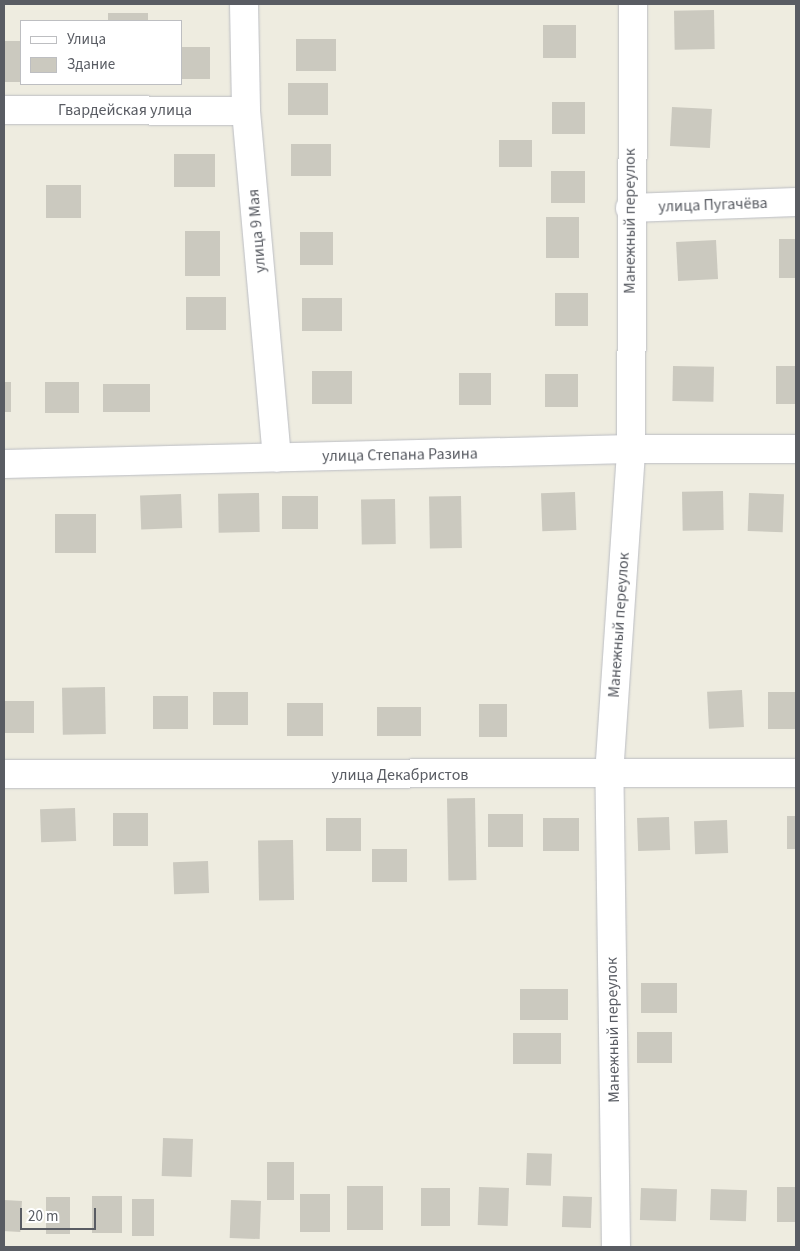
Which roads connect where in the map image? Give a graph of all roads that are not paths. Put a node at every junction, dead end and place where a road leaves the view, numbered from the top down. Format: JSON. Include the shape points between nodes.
{"nodes":[{"id":1,"x":244,"y":4,"type":"edge"},
{"id":2,"x":633,"y":4,"type":"edge"},
{"id":3,"x":4,"y":110,"type":"edge"},
{"id":4,"x":246,"y":111,"type":"junction"},
{"id":5,"x":796,"y":202,"type":"edge"},
{"id":6,"x":630,"y":208,"type":"junction"},
{"id":7,"x":631,"y":449,"type":"junction"},
{"id":8,"x":796,"y":450,"type":"edge"},
{"id":9,"x":277,"y":458,"type":"junction"},
{"id":10,"x":4,"y":464,"type":"edge"},
{"id":11,"x":796,"y":773,"type":"edge"},
{"id":12,"x":4,"y":774,"type":"edge"},
{"id":13,"x":609,"y":775,"type":"junction"},
{"id":14,"x":616,"y":1247,"type":"edge"}],
"edges":[{"from":1,"to":4,"type":"street","name":"улица 9 Мая"},
{"from":2,"to":6,"type":"street","name":"Манежный переулок"},
{"from":3,"to":4,"type":"street","name":"Гвардейская улица"},
{"from":4,"to":9,"type":"street","name":"улица 9 Мая"},
{"from":5,"to":6,"type":"street","name":"улица Пугачёва"},
{"from":6,"to":7,"type":"street","name":"Манежный переулок"},
{"from":7,"to":8,"type":"street","name":"улица Степана Разина"},
{"from":7,"to":9,"type":"street","name":"улица Степана Разина"},
{"from":7,"to":13,"type":"street","name":"Манежный переулок"},
{"from":9,"to":10,"type":"street","name":"улица Степана Разина"},
{"from":11,"to":13,"type":"street","name":"улица Декабристов"},
{"from":12,"to":13,"type":"street","name":"улица Декабристов"},
{"from":13,"to":14,"type":"street","name":"Манежный переулок"}]}
